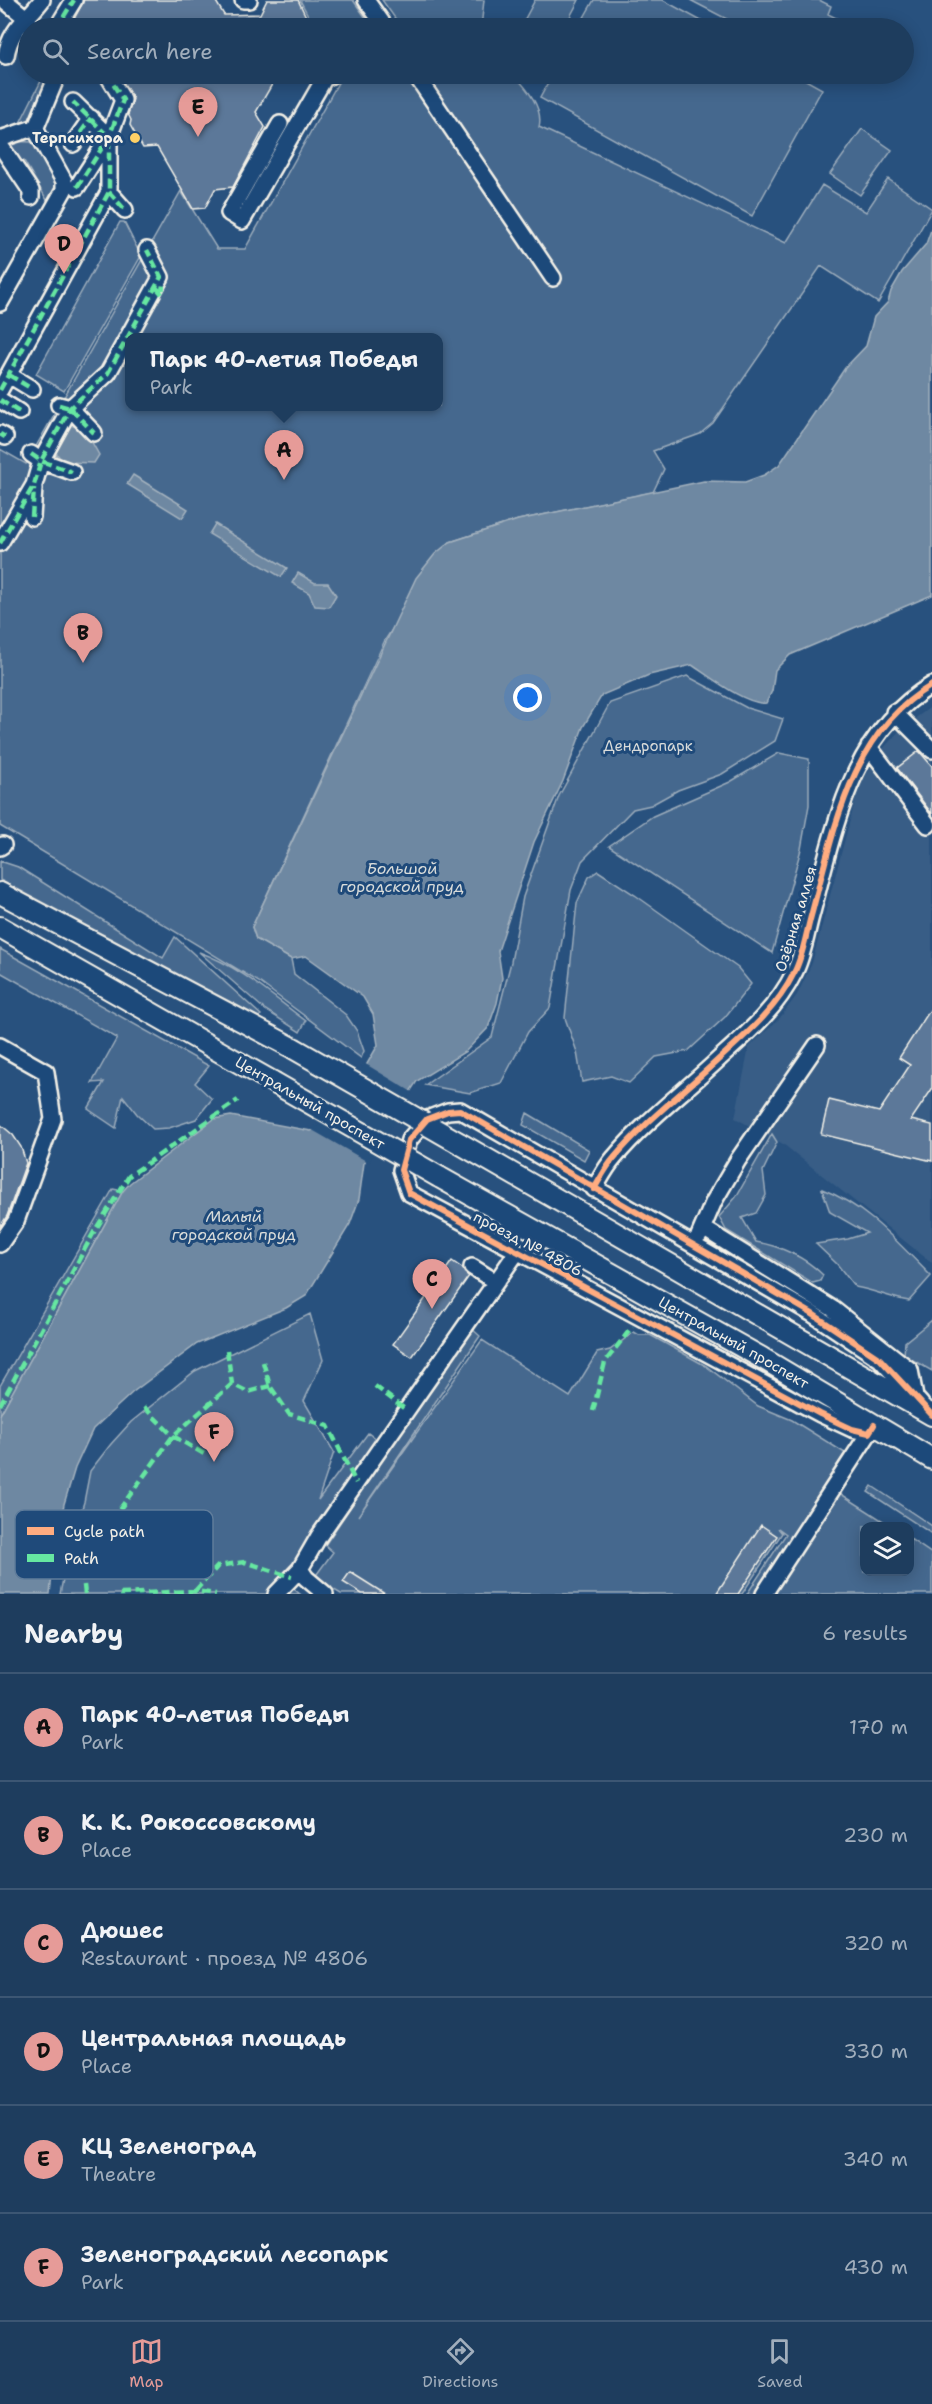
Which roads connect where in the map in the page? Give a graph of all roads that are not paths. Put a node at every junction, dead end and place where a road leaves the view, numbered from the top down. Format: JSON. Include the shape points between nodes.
{"nodes":[{"id":1,"x":1,"y":0,"type":"edge"},
{"id":2,"x":42,"y":0,"type":"edge"},
{"id":3,"x":243,"y":0,"type":"edge"},
{"id":4,"x":249,"y":0,"type":"edge"},
{"id":5,"x":366,"y":0,"type":"edge"},
{"id":6,"x":71,"y":2,"type":"edge"},
{"id":7,"x":23,"y":18,"type":"edge"},
{"id":8,"x":32,"y":18,"type":"edge"},
{"id":9,"x":63,"y":18,"type":"edge"},
{"id":10,"x":378,"y":18,"type":"edge"},
{"id":11,"x":18,"y":33,"type":"edge"},
{"id":12,"x":6,"y":56,"type":"dead end"},
{"id":13,"x":54,"y":84,"type":"edge"},
{"id":14,"x":113,"y":84,"type":"edge"},
{"id":15,"x":321,"y":84,"type":"edge"},
{"id":16,"x":422,"y":84,"type":"edge"},
{"id":17,"x":73,"y":102,"type":"dead end"},
{"id":18,"x":91,"y":118,"type":"junction"},
{"id":19,"x":280,"y":124,"type":"dead end"},
{"id":20,"x":36,"y":127,"type":"junction"},
{"id":21,"x":109,"y":137,"type":"junction"},
{"id":22,"x":0,"y":139,"type":"edge"},
{"id":23,"x":73,"y":144,"type":"dead end"},
{"id":24,"x":0,"y":145,"type":"edge"},
{"id":25,"x":77,"y":187,"type":"dead end"},
{"id":26,"x":109,"y":192,"type":"junction"},
{"id":27,"x":32,"y":198,"type":"dead end"},
{"id":28,"x":125,"y":210,"type":"dead end"},
{"id":29,"x":147,"y":250,"type":"dead end"},
{"id":30,"x":553,"y":278,"type":"dead end"},
{"id":31,"x":0,"y":303,"type":"edge"},
{"id":32,"x":134,"y":333,"type":"edge"},
{"id":33,"x":125,"y":346,"type":"edge"},
{"id":34,"x":9,"y":375,"type":"junction"},
{"id":35,"x":32,"y":389,"type":"dead end"},
{"id":36,"x":0,"y":390,"type":"edge"},
{"id":37,"x":0,"y":400,"type":"edge"},
{"id":38,"x":65,"y":407,"type":"junction"},
{"id":39,"x":19,"y":412,"type":"dead end"},
{"id":40,"x":94,"y":434,"type":"dead end"},
{"id":41,"x":36,"y":458,"type":"junction"},
{"id":42,"x":72,"y":472,"type":"dead end"},
{"id":43,"x":34,"y":485,"type":"junction"},
{"id":44,"x":32,"y":517,"type":"dead end"},
{"id":45,"x":0,"y":543,"type":"edge"},
{"id":46,"x":932,"y":685,"type":"edge"},
{"id":47,"x":894,"y":712,"type":"junction"},
{"id":48,"x":869,"y":747,"type":"junction"},
{"id":49,"x":932,"y":750,"type":"edge"},
{"id":50,"x":928,"y":825,"type":"dead end"},
{"id":51,"x":0,"y":893,"type":"edge"},
{"id":52,"x":0,"y":927,"type":"edge"},
{"id":53,"x":0,"y":1046,"type":"edge"},
{"id":54,"x":817,"y":1046,"type":"dead end"},
{"id":55,"x":594,"y":1189,"type":"junction"},
{"id":56,"x":703,"y":1228,"type":"junction"},
{"id":57,"x":0,"y":1244,"type":"edge"},
{"id":58,"x":695,"y":1245,"type":"junction"},
{"id":59,"x":517,"y":1252,"type":"junction"},
{"id":60,"x":472,"y":1267,"type":"dead end"},
{"id":61,"x":496,"y":1282,"type":"junction"},
{"id":62,"x":915,"y":1397,"type":"junction"},
{"id":63,"x":932,"y":1415,"type":"edge"},
{"id":64,"x":871,"y":1429,"type":"junction"},
{"id":65,"x":932,"y":1460,"type":"edge"},
{"id":66,"x":300,"y":1569,"type":"junction"},
{"id":67,"x":276,"y":1594,"type":"edge"},
{"id":68,"x":325,"y":1594,"type":"edge"},
{"id":69,"x":764,"y":1594,"type":"edge"}],
"edges":[{"from":1,"to":7,"type":"street"},
{"from":2,"to":8,"type":"street"},
{"from":3,"to":4,"type":"street"},
{"from":5,"to":10,"type":"street"},
{"from":6,"to":9,"type":"street"},
{"from":11,"to":12,"type":"street","via":[[9,42]]},
{"from":13,"to":20,"type":"street"},
{"from":14,"to":21,"type":"street","via":[[123,100]]},
{"from":15,"to":19,"type":"street","via":[[242,221],[229,213]]},
{"from":16,"to":30,"type":"street"},
{"from":17,"to":18,"type":"street"},
{"from":18,"to":21,"type":"street"},
{"from":18,"to":23,"type":"street"},
{"from":20,"to":22,"type":"street"},
{"from":20,"to":31,"type":"street","via":[[64,186]]},
{"from":21,"to":25,"type":"street"},
{"from":21,"to":26,"type":"street"},
{"from":24,"to":27,"type":"street","via":[[31,190]]},
{"from":26,"to":28,"type":"street"},
{"from":26,"to":34,"type":"street"},
{"from":29,"to":32,"type":"street","via":[[161,277],[161,290]]},
{"from":33,"to":38,"type":"street","via":[[108,373]]},
{"from":34,"to":35,"type":"street"},
{"from":34,"to":36,"type":"street"},
{"from":37,"to":39,"type":"street"},
{"from":38,"to":40,"type":"street"},
{"from":38,"to":41,"type":"street"},
{"from":41,"to":42,"type":"street"},
{"from":41,"to":43,"type":"street"},
{"from":43,"to":44,"type":"street"},
{"from":43,"to":45,"type":"street"},
{"from":46,"to":47,"type":"street","name":"Озёрная аллея"},
{"from":47,"to":48,"type":"street","name":"Озёрная аллея"},
{"from":47,"to":49,"type":"street"},
{"from":48,"to":50,"type":"street"},
{"from":48,"to":55,"type":"street","name":"Озёрная аллея","via":[[840,809],[796,970],[782,996],[613,1159]]},
{"from":51,"to":63,"type":"main road","bridge":true,"via":[[293,1048]]},
{"from":52,"to":64,"type":"main road","name":"Центральный проспект","bridge":true,"via":[[762,1358]]},
{"from":53,"to":57,"type":"street","via":[[46,1072],[53,1119],[15,1221]]},
{"from":54,"to":56,"type":"street","via":[[738,1160]]},
{"from":55,"to":58,"type":"street","name":"проезд № 4806"},
{"from":55,"to":59,"type":"street","name":"проезд № 4806","via":[[460,1110],[427,1119],[409,1140],[401,1170],[409,1193]]},
{"from":56,"to":58,"type":"street"},
{"from":56,"to":62,"type":"street","via":[[833,1309],[910,1370]]},
{"from":58,"to":62,"type":"street","name":"проезд № 4806","via":[[811,1312],[880,1359]]},
{"from":59,"to":61,"type":"street"},
{"from":59,"to":64,"type":"street","name":"проезд № 4806","via":[[820,1414],[852,1430]]},
{"from":60,"to":61,"type":"street"},
{"from":61,"to":66,"type":"street"},
{"from":62,"to":63,"type":"street","name":"проезд № 4806"},
{"from":64,"to":65,"type":"main road","name":"Центральный проспект"},
{"from":64,"to":69,"type":"street"},
{"from":66,"to":67,"type":"street"},
{"from":66,"to":68,"type":"street"}]}
